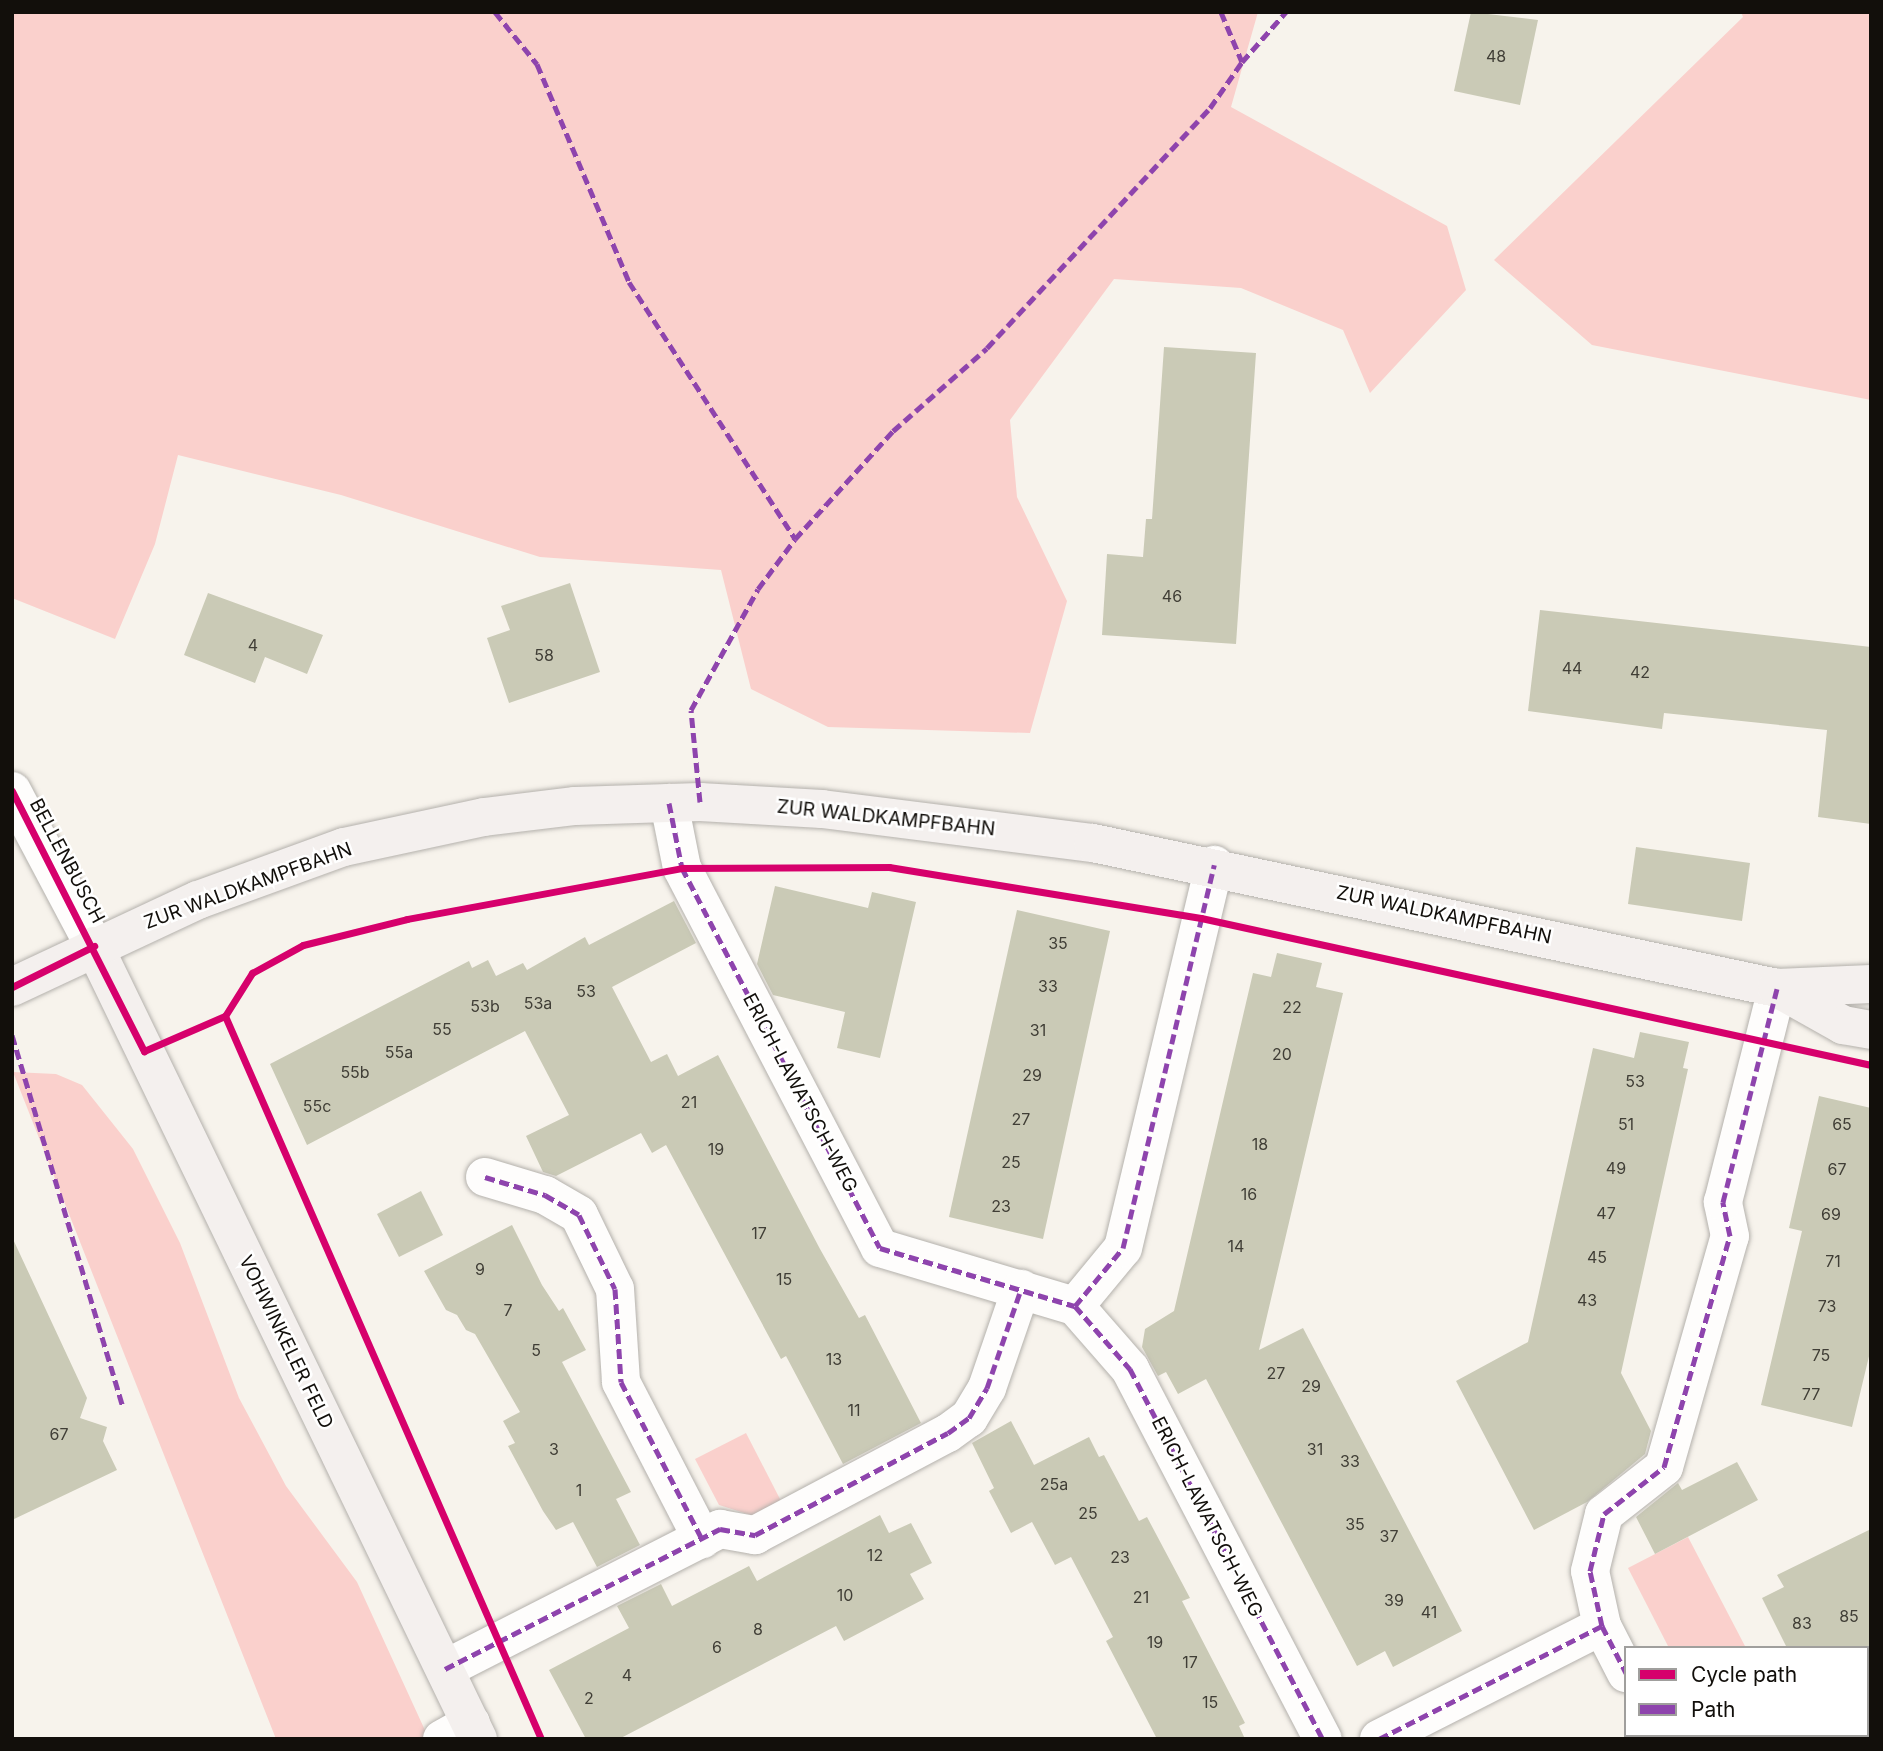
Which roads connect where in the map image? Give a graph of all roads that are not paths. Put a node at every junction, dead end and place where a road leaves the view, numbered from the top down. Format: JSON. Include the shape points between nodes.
{"nodes":[{"id":1,"x":12,"y":791,"type":"edge"},
{"id":2,"x":669,"y":803,"type":"junction"},
{"id":3,"x":1214,"y":865,"type":"junction"},
{"id":4,"x":94,"y":946,"type":"junction"},
{"id":5,"x":1871,"y":984,"type":"edge"},
{"id":6,"x":12,"y":987,"type":"edge"},
{"id":7,"x":1777,"y":988,"type":"junction"},
{"id":8,"x":1871,"y":1030,"type":"edge"},
{"id":9,"x":485,"y":1177,"type":"dead end"},
{"id":10,"x":1021,"y":1289,"type":"junction"},
{"id":11,"x":1075,"y":1306,"type":"junction"},
{"id":12,"x":702,"y":1539,"type":"junction"},
{"id":13,"x":1602,"y":1626,"type":"junction"},
{"id":14,"x":445,"y":1669,"type":"junction"},
{"id":15,"x":1624,"y":1670,"type":"edge"},
{"id":16,"x":464,"y":1734,"type":"edge"},
{"id":17,"x":1323,"y":1739,"type":"edge"},
{"id":18,"x":1379,"y":1739,"type":"edge"}],
"edges":[{"from":1,"to":4,"type":"street","name":"BELLENBUSCH"},
{"from":2,"to":3,"type":"main road","name":"ZUR WALDKAMPFBAHN","via":[[822,809],[930,821]]},
{"from":2,"to":4,"type":"main road","name":"ZUR WALDKAMPFBAHN","via":[[575,806],[484,817],[344,847],[198,900]]},
{"from":2,"to":10,"type":"street","name":"ERICH-LAWATSCH-WEG","via":[[682,868],[880,1248]]},
{"from":3,"to":7,"type":"main road","name":"ZUR WALDKAMPFBAHN"},
{"from":3,"to":11,"type":"street","via":[[1123,1248]]},
{"from":4,"to":6,"type":"main road","name":"ZUR WALDKAMPFBAHN"},
{"from":4,"to":14,"type":"main road","name":"VOHWINKELER FELD"},
{"from":5,"to":7,"type":"main road","name":"ZUR WALDKAMPFBAHN"},
{"from":7,"to":8,"type":"main road","name":"ZUR WALDKAMPFBAHN","via":[[1843,1025]]},
{"from":7,"to":13,"type":"street","via":[[1723,1202],[1730,1236],[1664,1467],[1604,1514],[1590,1571]]},
{"from":9,"to":12,"type":"street","via":[[545,1195],[579,1215],[615,1289],[621,1382]]},
{"from":10,"to":11,"type":"street","name":"ERICH-LAWATSCH-WEG"},
{"from":10,"to":12,"type":"street","via":[[987,1388],[970,1418],[755,1535],[720,1529]]},
{"from":11,"to":17,"type":"street","name":"ERICH-LAWATSCH-WEG","via":[[1130,1369]]},
{"from":12,"to":14,"type":"street"},
{"from":13,"to":15,"type":"street"},
{"from":13,"to":18,"type":"street"},
{"from":14,"to":16,"type":"main road","name":"VOHWINKELER FELD"}]}
